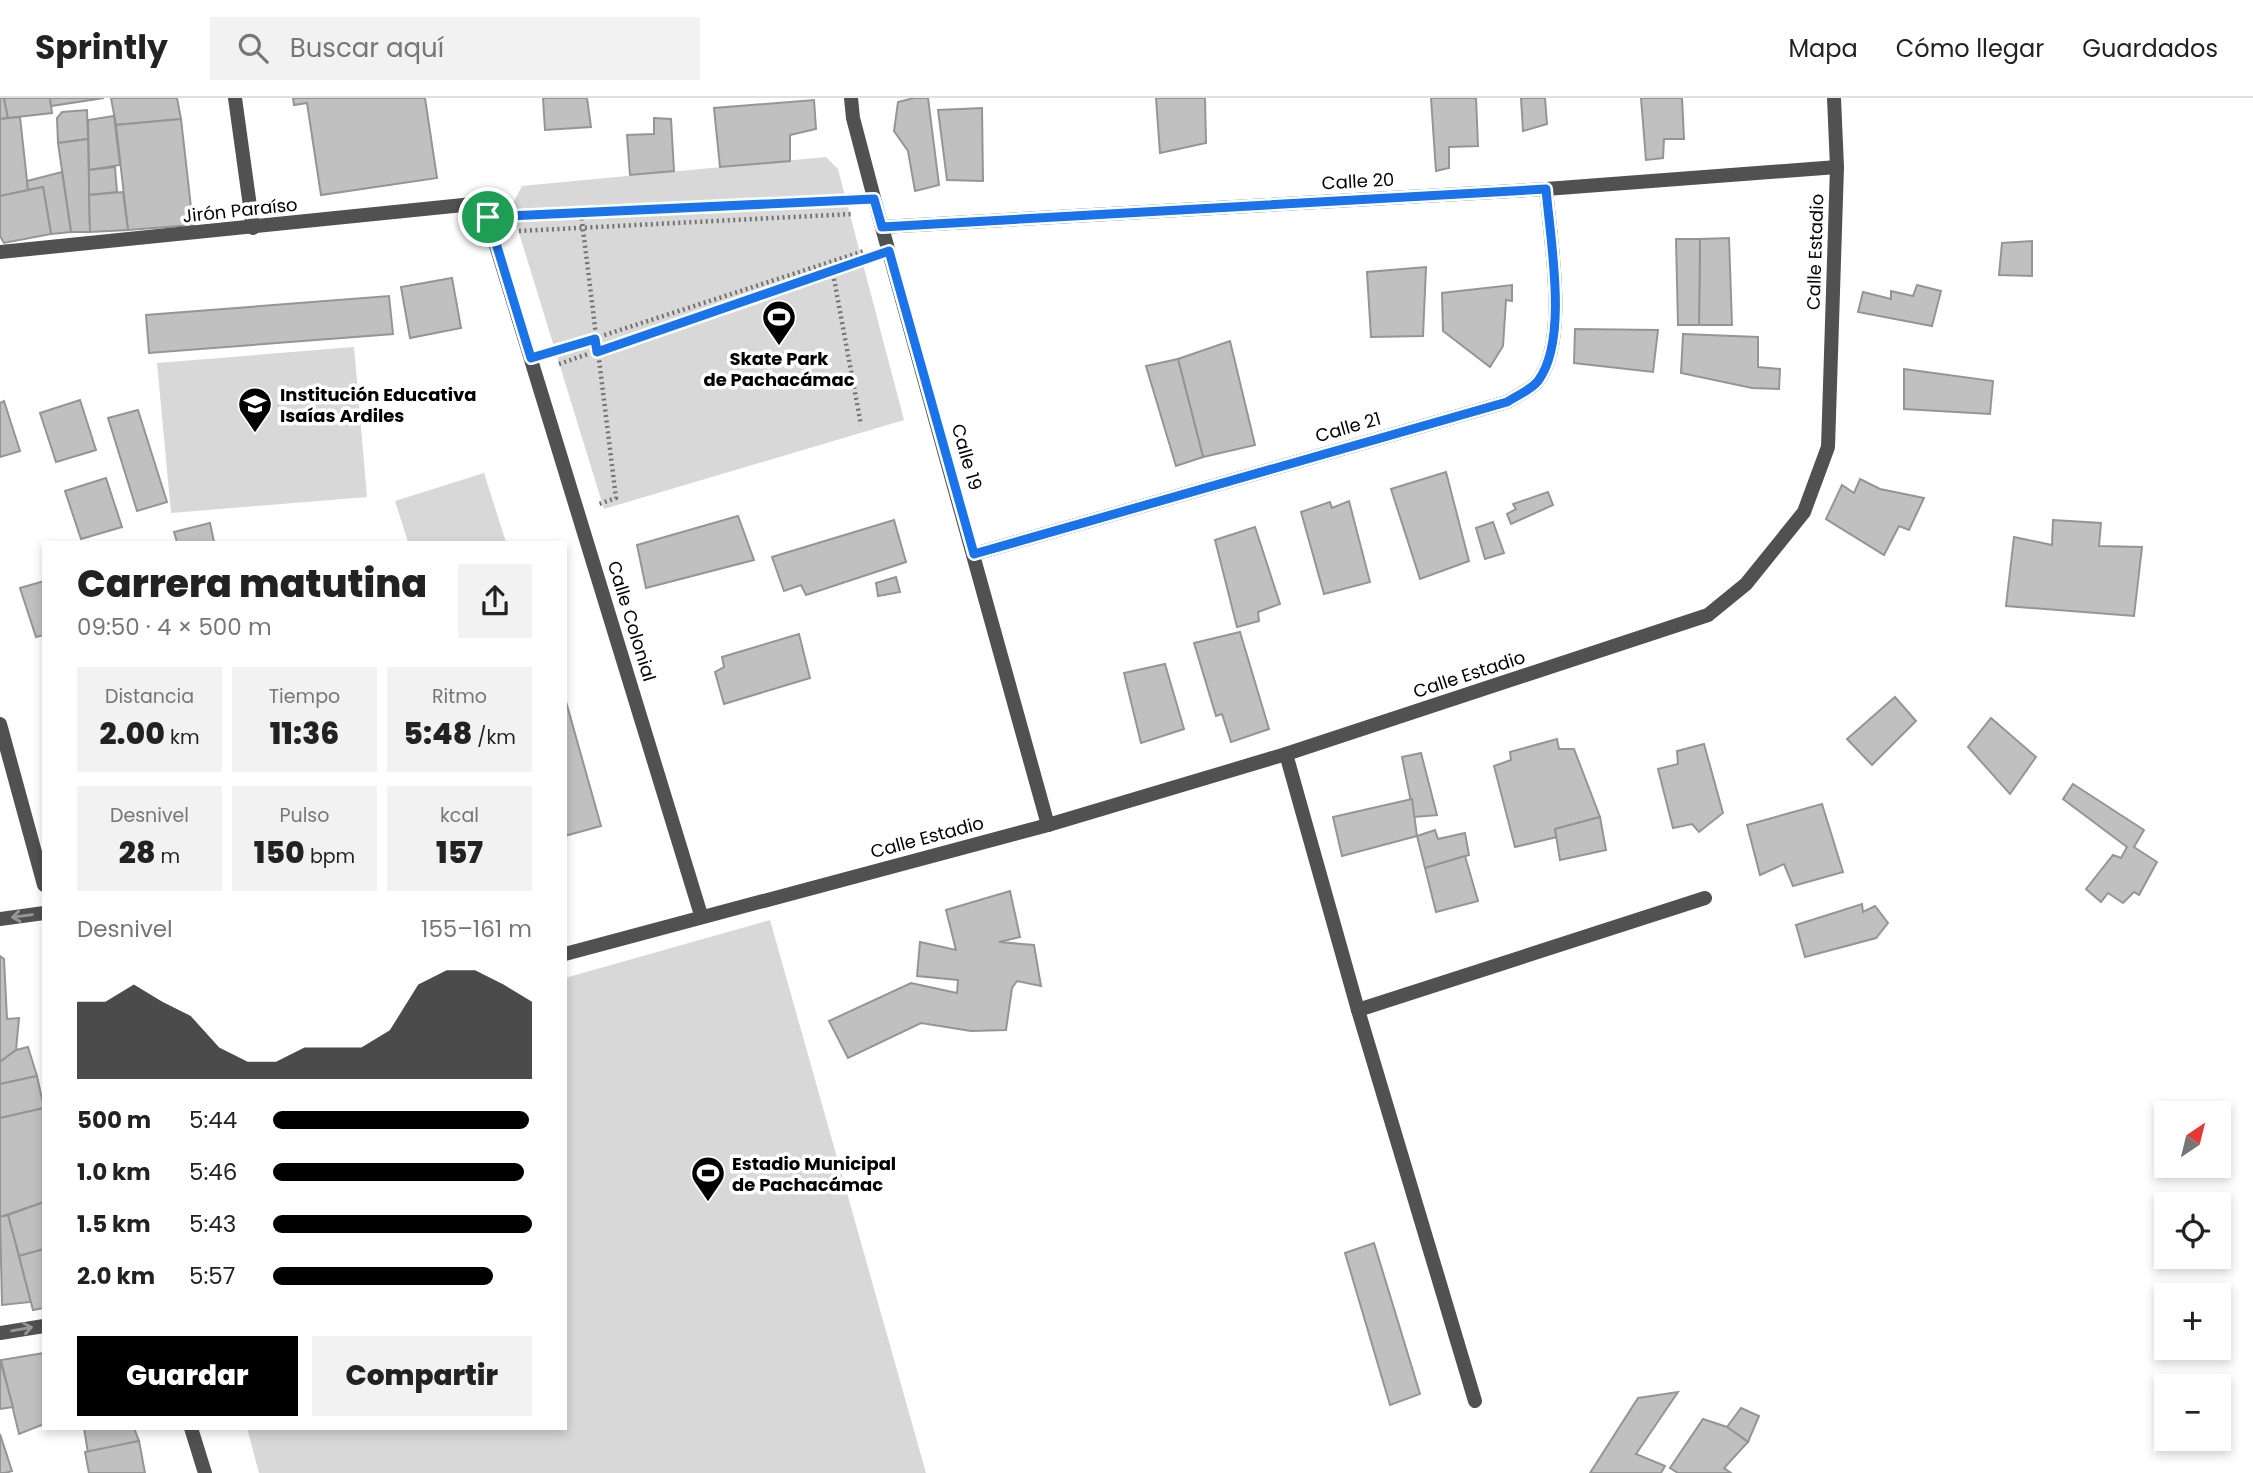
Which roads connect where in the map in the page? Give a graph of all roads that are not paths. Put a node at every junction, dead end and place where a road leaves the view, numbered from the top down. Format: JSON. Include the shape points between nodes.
{"nodes":[{"id":1,"x":234,"y":98,"type":"edge"},
{"id":2,"x":851,"y":98,"type":"edge"},
{"id":3,"x":1834,"y":98,"type":"edge"},
{"id":4,"x":1837,"y":167,"type":"junction"},
{"id":5,"x":1546,"y":189,"type":"junction"},
{"id":6,"x":486,"y":210,"type":"joint"},
{"id":7,"x":878,"y":213,"type":"junction"},
{"id":8,"x":253,"y":228,"type":"junction"},
{"id":9,"x":0,"y":253,"type":"edge"},
{"id":10,"x":974,"y":554,"type":"junction"},
{"id":11,"x":0,"y":724,"type":"edge"},
{"id":12,"x":1286,"y":754,"type":"junction"},
{"id":13,"x":1048,"y":825,"type":"junction"},
{"id":14,"x":42,"y":878,"type":"edge"},
{"id":15,"x":1705,"y":898,"type":"dead end"},
{"id":16,"x":42,"y":913,"type":"edge"},
{"id":17,"x":701,"y":915,"type":"junction"},
{"id":18,"x":0,"y":919,"type":"edge"},
{"id":19,"x":567,"y":953,"type":"edge"},
{"id":20,"x":1358,"y":1010,"type":"junction"},
{"id":21,"x":42,"y":1326,"type":"edge"},
{"id":22,"x":0,"y":1333,"type":"edge"},
{"id":23,"x":1475,"y":1401,"type":"dead end"},
{"id":24,"x":192,"y":1430,"type":"edge"},
{"id":25,"x":205,"y":1473,"type":"edge"}],
"edges":[{"from":1,"to":8,"type":"street"},
{"from":2,"to":7,"type":"street","name":"Calle 19"},
{"from":3,"to":4,"type":"street","name":"Calle Estadio"},
{"from":4,"to":5,"type":"street","name":"Calle 20"},
{"from":4,"to":12,"type":"street","name":"Calle Estadio","via":[[1828,447],[1804,512],[1746,584],[1708,615]]},
{"from":5,"to":7,"type":"street","name":"Calle 20"},
{"from":5,"to":10,"type":"street","name":"Calle 21","via":[[1556,322],[1551,357],[1537,383],[1507,402]]},
{"from":6,"to":8,"type":"street","name":"Jirón Paraíso"},
{"from":6,"to":17,"type":"street","name":"Calle Colonial"},
{"from":7,"to":10,"type":"street","name":"Calle 19"},
{"from":8,"to":9,"type":"street","name":"Jirón Paraíso"},
{"from":10,"to":13,"type":"street","name":"Calle 19"},
{"from":11,"to":14,"type":"street"},
{"from":12,"to":13,"type":"street","name":"Calle Estadio"},
{"from":12,"to":20,"type":"street"},
{"from":13,"to":17,"type":"street","name":"Calle Estadio"},
{"from":15,"to":20,"type":"street"},
{"from":16,"to":18,"type":"street","one_way":true},
{"from":17,"to":19,"type":"street"},
{"from":20,"to":23,"type":"street"},
{"from":22,"to":21,"type":"street","one_way":true},
{"from":24,"to":25,"type":"street"}]}
